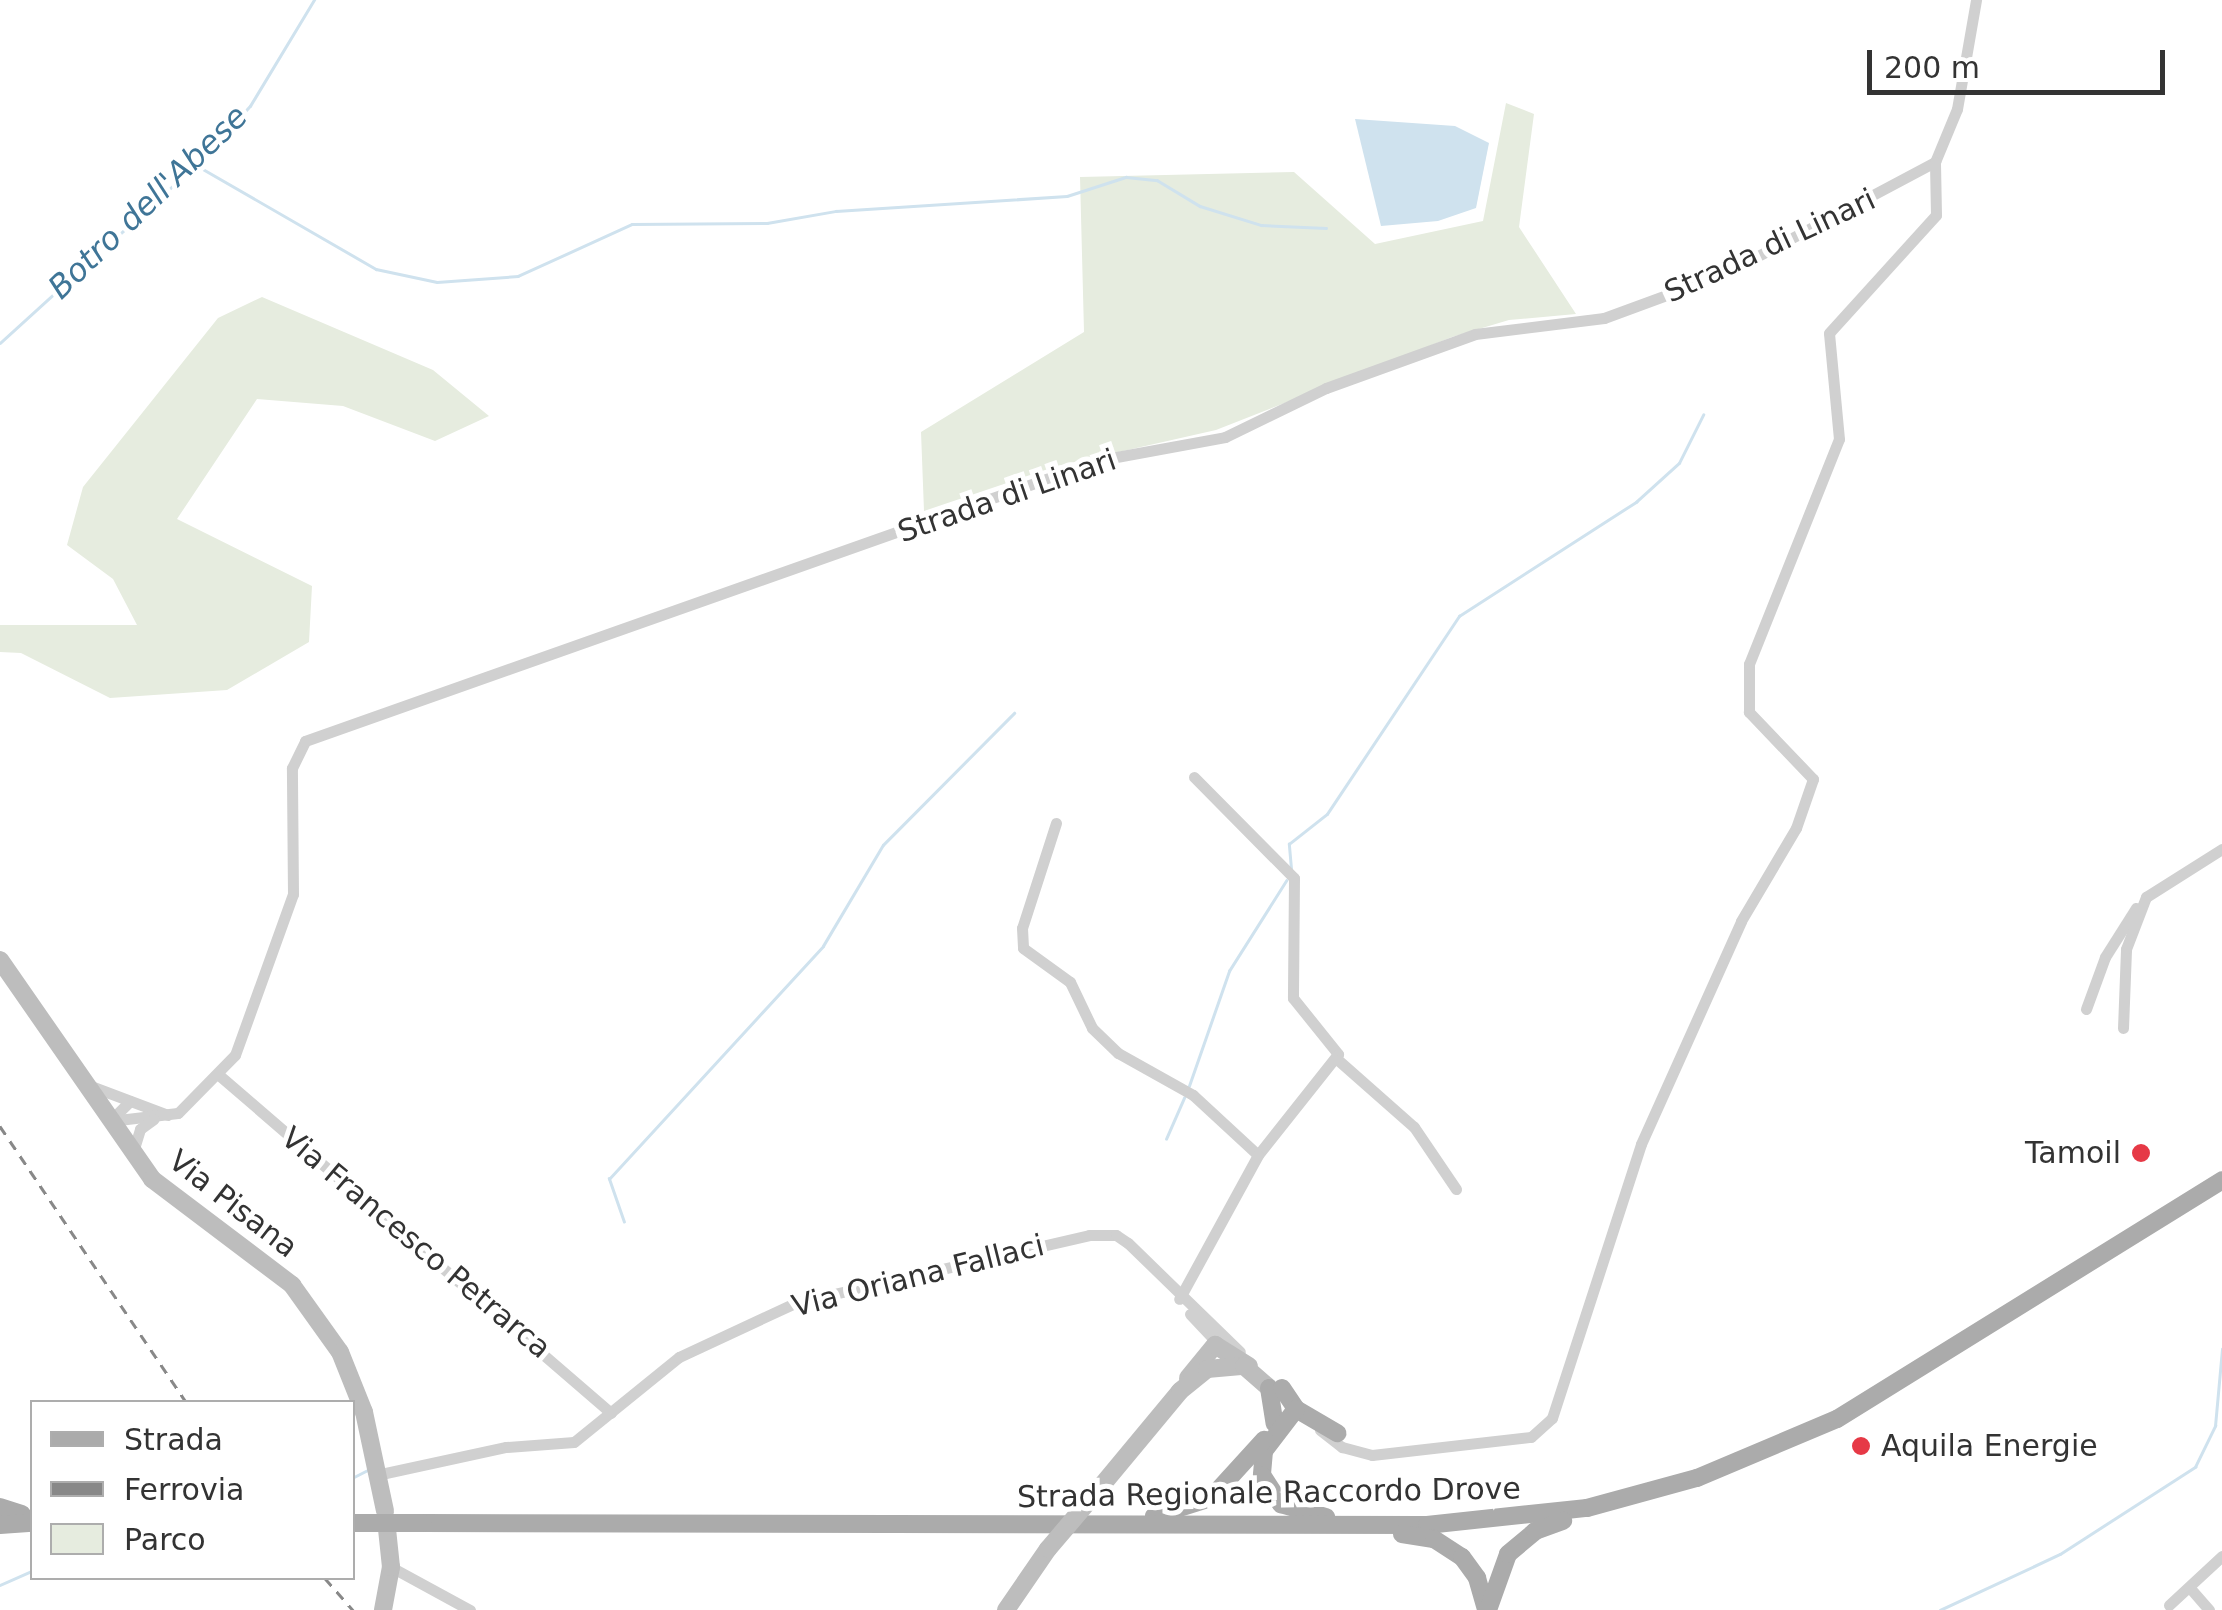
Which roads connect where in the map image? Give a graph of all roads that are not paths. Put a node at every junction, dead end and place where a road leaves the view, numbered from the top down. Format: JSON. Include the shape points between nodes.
{"nodes":[{"id":1,"x":1976,"y":0,"type":"edge"},
{"id":2,"x":1935,"y":162,"type":"junction"},
{"id":3,"x":1194,"y":777,"type":"dead end"},
{"id":4,"x":1056,"y":823,"type":"dead end"},
{"id":5,"x":2222,"y":850,"type":"edge"},
{"id":6,"x":2146,"y":898,"type":"junction"},
{"id":7,"x":0,"y":960,"type":"edge"},
{"id":8,"x":2086,"y":1009,"type":"dead end"},
{"id":9,"x":2123,"y":1028,"type":"dead end"},
{"id":10,"x":1338,"y":1060,"type":"junction"},
{"id":11,"x":220,"y":1076,"type":"junction"},
{"id":12,"x":86,"y":1084,"type":"junction"},
{"id":13,"x":130,"y":1101,"type":"junction"},
{"id":14,"x":168,"y":1115,"type":"junction"},
{"id":15,"x":154,"y":1119,"type":"junction"},
{"id":16,"x":110,"y":1121,"type":"junction"},
{"id":17,"x":1258,"y":1154,"type":"junction"},
{"id":18,"x":133,"y":1156,"type":"junction"},
{"id":19,"x":2222,"y":1180,"type":"edge"},
{"id":20,"x":1456,"y":1189,"type":"dead end"},
{"id":21,"x":1175,"y":1294,"type":"junction"},
{"id":22,"x":1205,"y":1326,"type":"junction"},
{"id":23,"x":1219,"y":1346,"type":"junction"},
{"id":24,"x":1204,"y":1365,"type":"junction"},
{"id":25,"x":1244,"y":1366,"type":"junction"},
{"id":26,"x":1275,"y":1385,"type":"junction"},
{"id":27,"x":1296,"y":1410,"type":"junction"},
{"id":28,"x":611,"y":1413,"type":"junction"},
{"id":29,"x":1279,"y":1427,"type":"junction"},
{"id":30,"x":1329,"y":1432,"type":"junction"},
{"id":31,"x":380,"y":1474,"type":"junction"},
{"id":32,"x":1664,"y":1489,"type":"junction"},
{"id":33,"x":0,"y":1510,"type":"edge"},
{"id":34,"x":385,"y":1511,"type":"dead end"},
{"id":35,"x":27,"y":1519,"type":"edge"},
{"id":36,"x":1501,"y":1520,"type":"junction"},
{"id":37,"x":355,"y":1523,"type":"edge"},
{"id":38,"x":0,"y":1525,"type":"edge"},
{"id":39,"x":1015,"y":1525,"type":"junction"},
{"id":40,"x":1203,"y":1526,"type":"junction"},
{"id":41,"x":387,"y":1531,"type":"dead end"},
{"id":42,"x":2222,"y":1556,"type":"edge"},
{"id":43,"x":391,"y":1567,"type":"junction"},
{"id":44,"x":2190,"y":1588,"type":"junction"},
{"id":45,"x":2169,"y":1604,"type":"dead end"},
{"id":46,"x":384,"y":1608,"type":"edge"},
{"id":47,"x":470,"y":1610,"type":"edge"},
{"id":48,"x":1006,"y":1610,"type":"edge"},
{"id":49,"x":1487,"y":1610,"type":"edge"},
{"id":50,"x":2209,"y":1610,"type":"edge"}],
"edges":[{"from":1,"to":2,"type":"street","via":[[1958,109]]},
{"from":2,"to":11,"type":"street","name":"Strada di Linari","via":[[1769,253],[1660,299],[1590,320],[1475,334],[1326,388],[1225,437],[1100,460],[323,732],[296,752],[293,894],[247,1027]]},
{"from":2,"to":30,"type":"street","via":[[1936,216],[1828,333],[1838,439],[1749,664],[1749,712],[1813,779],[1796,828],[1742,920],[1642,1144],[1552,1418],[1531,1438],[1383,1452]]},
{"from":3,"to":10,"type":"street","via":[[1294,878],[1293,998]]},
{"from":4,"to":17,"type":"street","via":[[1022,928],[1022,948],[1070,982],[1092,1028],[1118,1053],[1187,1092]]},
{"from":5,"to":6,"type":"street"},
{"from":6,"to":8,"type":"street","via":[[2104,957]]},
{"from":6,"to":9,"type":"street","via":[[2126,949]]},
{"from":7,"to":12,"type":"street","name":"Via Pisana"},
{"from":10,"to":17,"type":"street"},
{"from":10,"to":20,"type":"street","via":[[1414,1127]]},
{"from":11,"to":14,"type":"street","name":"Strada di Linari","via":[[196,1101]]},
{"from":11,"to":28,"type":"street","name":"Via Francesco Petrarca"},
{"from":12,"to":13,"type":"street"},
{"from":12,"to":16,"type":"street","name":"Via Pisana"},
{"from":13,"to":14,"type":"street"},
{"from":13,"to":16,"type":"street"},
{"from":14,"to":15,"type":"street","name":"Strada di Linari"},
{"from":15,"to":16,"type":"street","name":"Strada di Linari"},
{"from":15,"to":18,"type":"street","via":[[140,1129]]},
{"from":16,"to":18,"type":"street","name":"Via Pisana"},
{"from":17,"to":21,"type":"street"},
{"from":18,"to":31,"type":"street","name":"Via Pisana","via":[[168,1195],[292,1284],[340,1352]]},
{"from":19,"to":32,"type":"main road","name":"Strada Regionale Raccordo Drove","via":[[1848,1413]]},
{"from":21,"to":22,"type":"street","name":"Via Oriana Fallaci"},
{"from":21,"to":28,"type":"street","name":"Via Oriana Fallaci","via":[[1128,1243],[1116,1235],[1089,1235],[795,1303],[679,1357]]},
{"from":22,"to":23,"type":"street"},
{"from":22,"to":24,"type":"street"},
{"from":22,"to":26,"type":"street"},
{"from":23,"to":24,"type":"street"},
{"from":23,"to":25,"type":"street"},
{"from":23,"to":26,"type":"street"},
{"from":24,"to":25,"type":"street"},
{"from":24,"to":48,"type":"street","bridge":true,"via":[[1048,1549]]},
{"from":25,"to":26,"type":"street"},
{"from":26,"to":27,"type":"main road"},
{"from":26,"to":29,"type":"main road"},
{"from":26,"to":30,"type":"street"},
{"from":27,"to":29,"type":"main road"},
{"from":27,"to":30,"type":"main road"},
{"from":28,"to":31,"type":"street","name":"Via Oriana Fallaci","via":[[574,1442],[506,1447]]},
{"from":29,"to":30,"type":"main road"},
{"from":29,"to":36,"type":"main road","via":[[1264,1452],[1262,1475],[1274,1498],[1296,1512]]},
{"from":29,"to":39,"type":"main road","via":[[1225,1486],[1184,1512],[1051,1517]]},
{"from":31,"to":34,"type":"street","name":"Via Pisana"},
{"from":32,"to":36,"type":"main road","name":"Strada Regionale Raccordo Drove"},
{"from":32,"to":49,"type":"main road","via":[[1636,1505],[1528,1536],[1502,1565]]},
{"from":33,"to":35,"type":"main road"},
{"from":35,"to":38,"type":"main road"},
{"from":36,"to":40,"type":"main road","name":"Strada Regionale Raccordo Drove"},
{"from":37,"to":39,"type":"main road","name":"Strada Regionale Raccordo Drove","bridge":true},
{"from":39,"to":40,"type":"main road","name":"Strada Regionale Raccordo Drove"},
{"from":40,"to":49,"type":"main road","via":[[1244,1534],[1434,1539],[1470,1566]]},
{"from":41,"to":43,"type":"street"},
{"from":42,"to":44,"type":"street"},
{"from":43,"to":46,"type":"street"},
{"from":43,"to":47,"type":"street"},
{"from":44,"to":45,"type":"street"},
{"from":44,"to":50,"type":"street"}]}
